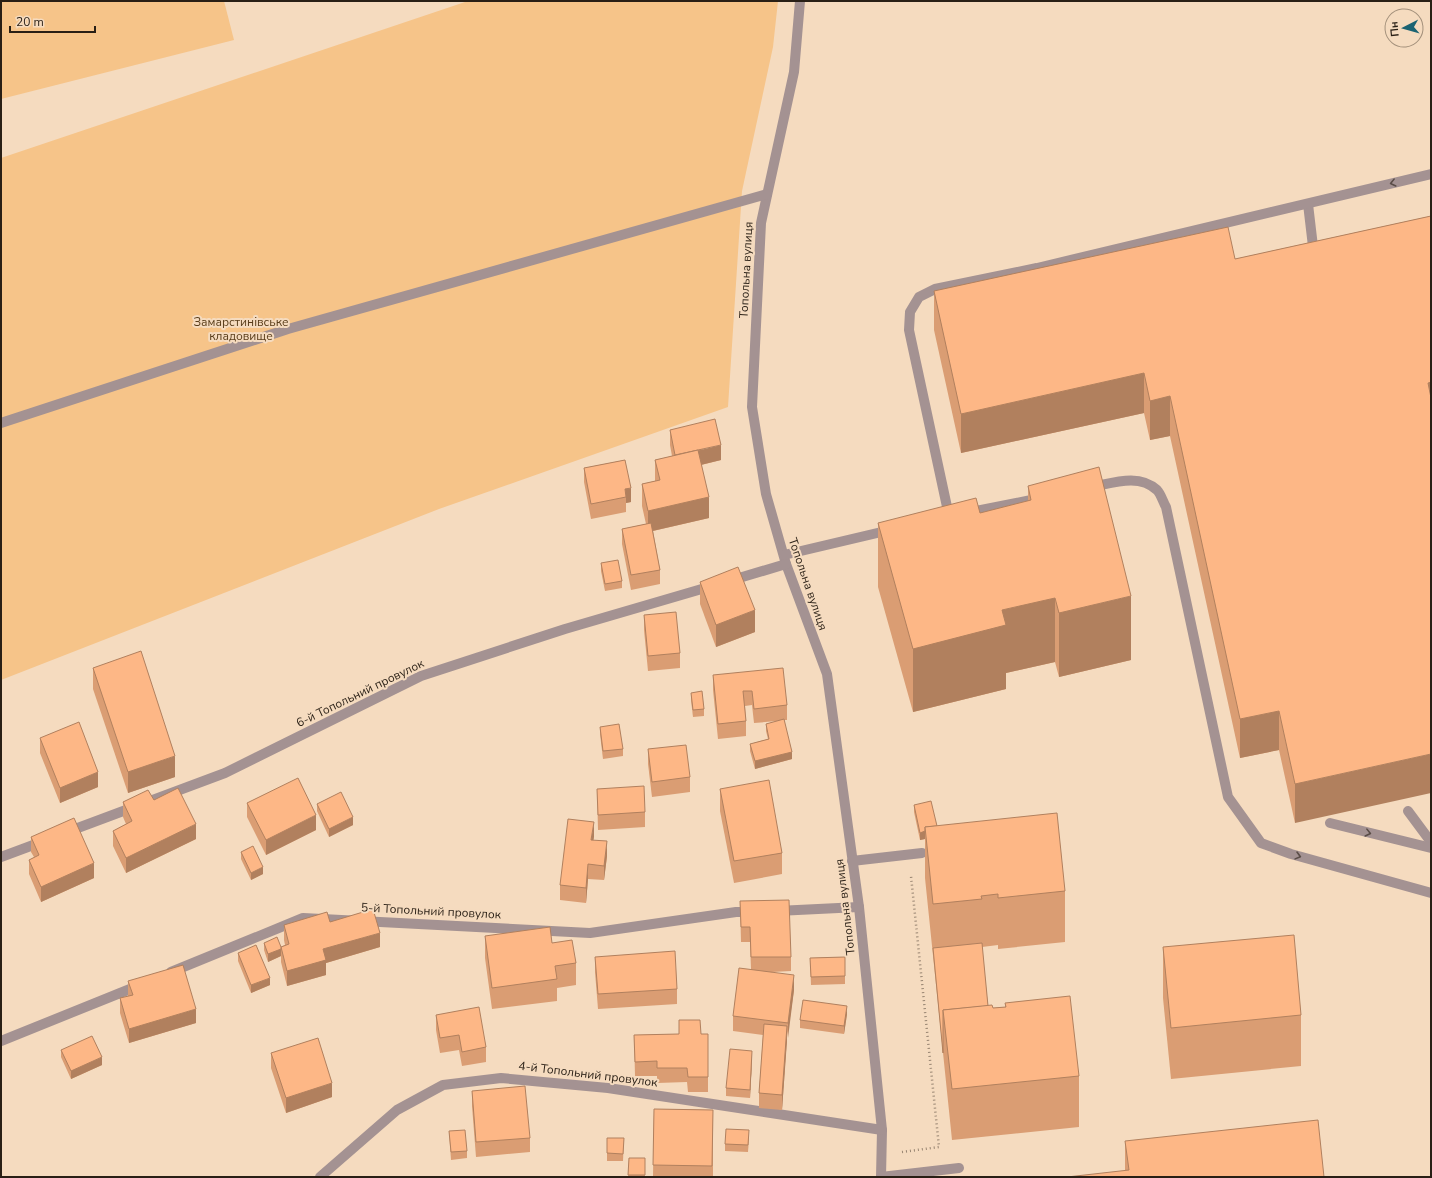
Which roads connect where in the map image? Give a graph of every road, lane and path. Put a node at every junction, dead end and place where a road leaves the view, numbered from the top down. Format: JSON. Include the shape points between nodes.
{"nodes":[{"id":1,"x":800,"y":1,"type":"edge"},
{"id":2,"x":1431,"y":174,"type":"edge"},
{"id":3,"x":767,"y":194,"type":"junction"},
{"id":4,"x":1308,"y":204,"type":"junction"},
{"id":5,"x":1315,"y":260,"type":"edge"},
{"id":6,"x":1,"y":423,"type":"edge"},
{"id":7,"x":1079,"y":490,"type":"edge"},
{"id":8,"x":1049,"y":496,"type":"edge"},
{"id":9,"x":896,"y":528,"type":"edge"},
{"id":10,"x":785,"y":560,"type":"junction"},
{"id":11,"x":1408,"y":811,"type":"dead end"},
{"id":12,"x":1330,"y":824,"type":"dead end"},
{"id":13,"x":1431,"y":842,"type":"edge"},
{"id":14,"x":1431,"y":848,"type":"edge"},
{"id":15,"x":922,"y":854,"type":"dead end"},
{"id":16,"x":1,"y":857,"type":"edge"},
{"id":17,"x":852,"y":861,"type":"junction"},
{"id":18,"x":911,"y":876,"type":"dead end"},
{"id":19,"x":1431,"y":893,"type":"edge"},
{"id":20,"x":859,"y":907,"type":"junction"},
{"id":21,"x":163,"y":975,"type":"edge"},
{"id":22,"x":148,"y":981,"type":"edge"},
{"id":23,"x":1,"y":1041,"type":"edge"},
{"id":24,"x":882,"y":1130,"type":"junction"},
{"id":25,"x":939,"y":1147,"type":"dead end"},
{"id":26,"x":959,"y":1168,"type":"dead end"},
{"id":27,"x":320,"y":1177,"type":"edge"},
{"id":28,"x":881,"y":1177,"type":"edge"}],
"edges":[{"from":1,"to":3,"type":"street","name":"Топольна вулиця","via":[[794,72]]},
{"from":2,"to":4,"type":"street","one_way":true},
{"from":3,"to":6,"type":"street","via":[[288,329]]},
{"from":3,"to":10,"type":"street","name":"Топольна вулиця","via":[[761,223],[752,407],[766,494]]},
{"from":4,"to":5,"type":"street"},
{"from":4,"to":8,"type":"street","via":[[1037,268],[935,289],[919,297],[910,312],[909,330],[945,517]]},
{"from":7,"to":19,"type":"street","one_way":true,"via":[[1126,480],[1143,481],[1158,491],[1166,507],[1228,797],[1261,843],[1291,854]]},
{"from":9,"to":10,"type":"street","name":"6-й Топольний провулок"},
{"from":10,"to":16,"type":"street","name":"6-й Топольний провулок","via":[[421,676],[225,773]]},
{"from":10,"to":17,"type":"street","name":"Топольна вулиця","via":[[827,674]]},
{"from":11,"to":13,"type":"street"},
{"from":12,"to":14,"type":"street","one_way":true},
{"from":15,"to":17,"type":"street"},
{"from":17,"to":20,"type":"street","name":"Топольна вулиця"},
{"from":18,"to":25,"type":"path"},
{"from":20,"to":21,"type":"street","name":"5-й Топольний провулок","via":[[736,912],[590,933],[303,918]]},
{"from":20,"to":24,"type":"street","name":"Топольна вулиця"},
{"from":22,"to":23,"type":"street"},
{"from":24,"to":27,"type":"street","name":"4-й Топольний провулок","via":[[608,1088],[501,1078],[443,1085],[403,1106]]},
{"from":24,"to":28,"type":"street","name":"Топольна вулиця"},
{"from":26,"to":28,"type":"street"}]}
